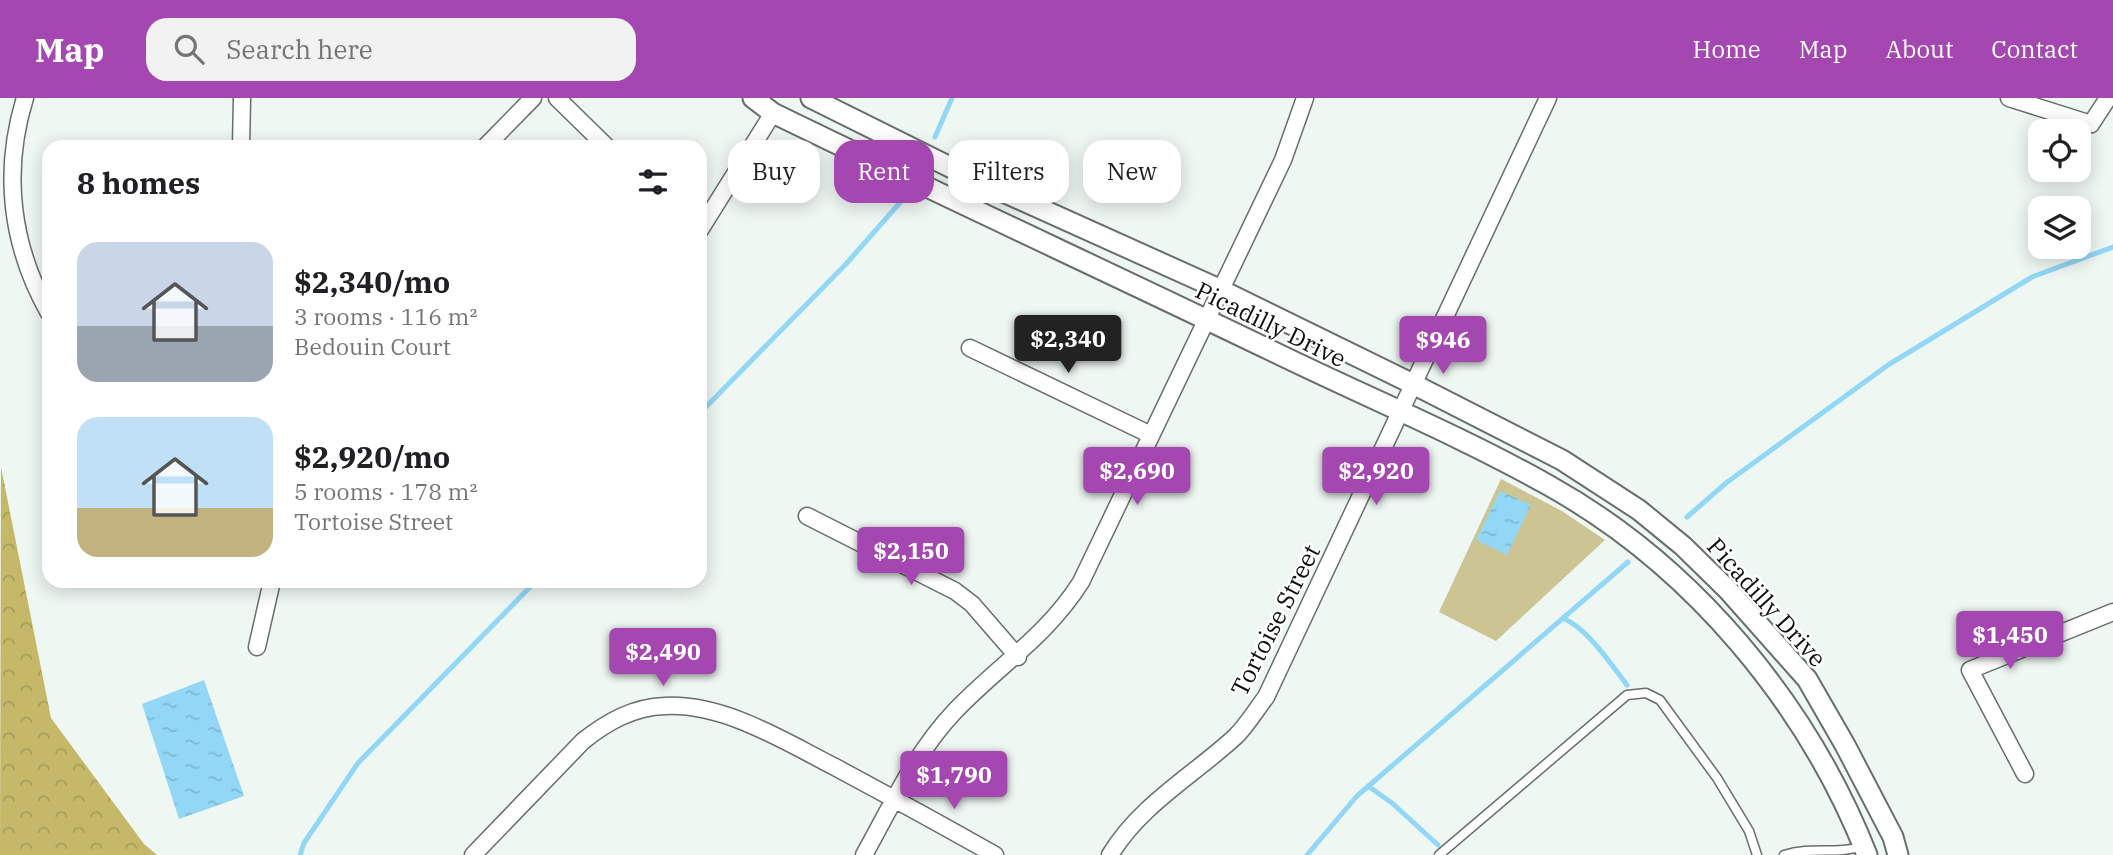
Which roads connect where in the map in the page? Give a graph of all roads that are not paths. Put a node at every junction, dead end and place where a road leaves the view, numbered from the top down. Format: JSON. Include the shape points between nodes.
{"nodes":[{"id":1,"x":25,"y":98,"type":"edge"},
{"id":2,"x":242,"y":98,"type":"edge"},
{"id":3,"x":533,"y":98,"type":"edge"},
{"id":4,"x":557,"y":98,"type":"edge"},
{"id":5,"x":753,"y":98,"type":"edge"},
{"id":6,"x":811,"y":98,"type":"edge"},
{"id":7,"x":1305,"y":98,"type":"edge"},
{"id":8,"x":1548,"y":98,"type":"edge"},
{"id":9,"x":2009,"y":98,"type":"edge"},
{"id":10,"x":2108,"y":98,"type":"edge"},
{"id":11,"x":773,"y":113,"type":"junction"},
{"id":12,"x":241,"y":140,"type":"edge"},
{"id":13,"x":492,"y":140,"type":"edge"},
{"id":14,"x":600,"y":140,"type":"edge"},
{"id":15,"x":707,"y":214,"type":"edge"},
{"id":16,"x":1221,"y":290,"type":"junction"},
{"id":17,"x":42,"y":299,"type":"edge"},
{"id":18,"x":1206,"y":319,"type":"junction"},
{"id":19,"x":970,"y":348,"type":"dead end"},
{"id":20,"x":1415,"y":385,"type":"junction"},
{"id":21,"x":1400,"y":413,"type":"junction"},
{"id":22,"x":1151,"y":435,"type":"junction"},
{"id":23,"x":1597,"y":482,"type":"junction"},
{"id":24,"x":1582,"y":506,"type":"junction"},
{"id":25,"x":807,"y":516,"type":"dead end"},
{"id":26,"x":270,"y":588,"type":"edge"},
{"id":27,"x":2113,"y":612,"type":"edge"},
{"id":28,"x":257,"y":647,"type":"dead end"},
{"id":29,"x":1018,"y":657,"type":"junction"},
{"id":30,"x":2025,"y":774,"type":"dead end"},
{"id":31,"x":895,"y":799,"type":"junction"},
{"id":32,"x":1450,"y":846,"type":"junction"},
{"id":33,"x":1865,"y":851,"type":"edge"},
{"id":34,"x":474,"y":855,"type":"edge"},
{"id":35,"x":864,"y":855,"type":"edge"},
{"id":36,"x":995,"y":855,"type":"edge"},
{"id":37,"x":1110,"y":855,"type":"edge"},
{"id":38,"x":1439,"y":855,"type":"edge"},
{"id":39,"x":1455,"y":855,"type":"edge"},
{"id":40,"x":1757,"y":855,"type":"edge"},
{"id":41,"x":1784,"y":855,"type":"edge"},
{"id":42,"x":1898,"y":855,"type":"edge"}],
"edges":[{"from":1,"to":17,"type":"street","via":[[12,165],[13,210],[28,270]]},
{"from":2,"to":12,"type":"street"},
{"from":3,"to":13,"type":"street"},
{"from":4,"to":14,"type":"street"},
{"from":5,"to":11,"type":"street","name":"Picadilly Drive"},
{"from":6,"to":16,"type":"street","name":"Picadilly Drive","via":[[968,176]]},
{"from":7,"to":16,"type":"street","via":[[1283,160]]},
{"from":8,"to":20,"type":"street","name":"Tortoise Street"},
{"from":9,"to":10,"type":"street","via":[[2091,124]]},
{"from":11,"to":15,"type":"street"},
{"from":11,"to":18,"type":"street","name":"Picadilly Drive"},
{"from":16,"to":18,"type":"street"},
{"from":16,"to":20,"type":"street","name":"Picadilly Drive"},
{"from":18,"to":21,"type":"street","name":"Picadilly Drive"},
{"from":18,"to":22,"type":"street"},
{"from":19,"to":22,"type":"street"},
{"from":20,"to":21,"type":"street","name":"Tortoise Street"},
{"from":20,"to":23,"type":"street","name":"Picadilly Drive"},
{"from":21,"to":24,"type":"street","name":"Picadilly Drive","via":[[1471,445]]},
{"from":21,"to":37,"type":"street","name":"Tortoise Street","via":[[1266,697],[1238,735],[1152,805]]},
{"from":22,"to":29,"type":"street","via":[[1081,582],[1063,611]]},
{"from":23,"to":24,"type":"street"},
{"from":23,"to":42,"type":"street","name":"Picadilly Drive","via":[[1684,546],[1807,679],[1893,837]]},
{"from":24,"to":33,"type":"street","name":"Picadilly Drive","via":[[1639,548],[1736,637],[1806,732],[1838,788]]},
{"from":25,"to":29,"type":"street","via":[[955,591]]},
{"from":26,"to":28,"type":"street"},
{"from":27,"to":30,"type":"street","via":[[1970,670]]},
{"from":29,"to":31,"type":"street","via":[[937,733],[918,756]]},
{"from":31,"to":34,"type":"street","via":[[780,739],[733,720],[686,707],[645,709],[601,726],[583,741]]},
{"from":31,"to":35,"type":"street"},
{"from":31,"to":36,"type":"street"},
{"from":32,"to":38,"type":"lane"},
{"from":32,"to":39,"type":"lane"},
{"from":32,"to":40,"type":"lane","via":[[1627,695],[1639,692],[1660,700],[1700,751],[1749,831]]},
{"from":33,"to":41,"type":"lane","via":[[1814,848]]}]}
